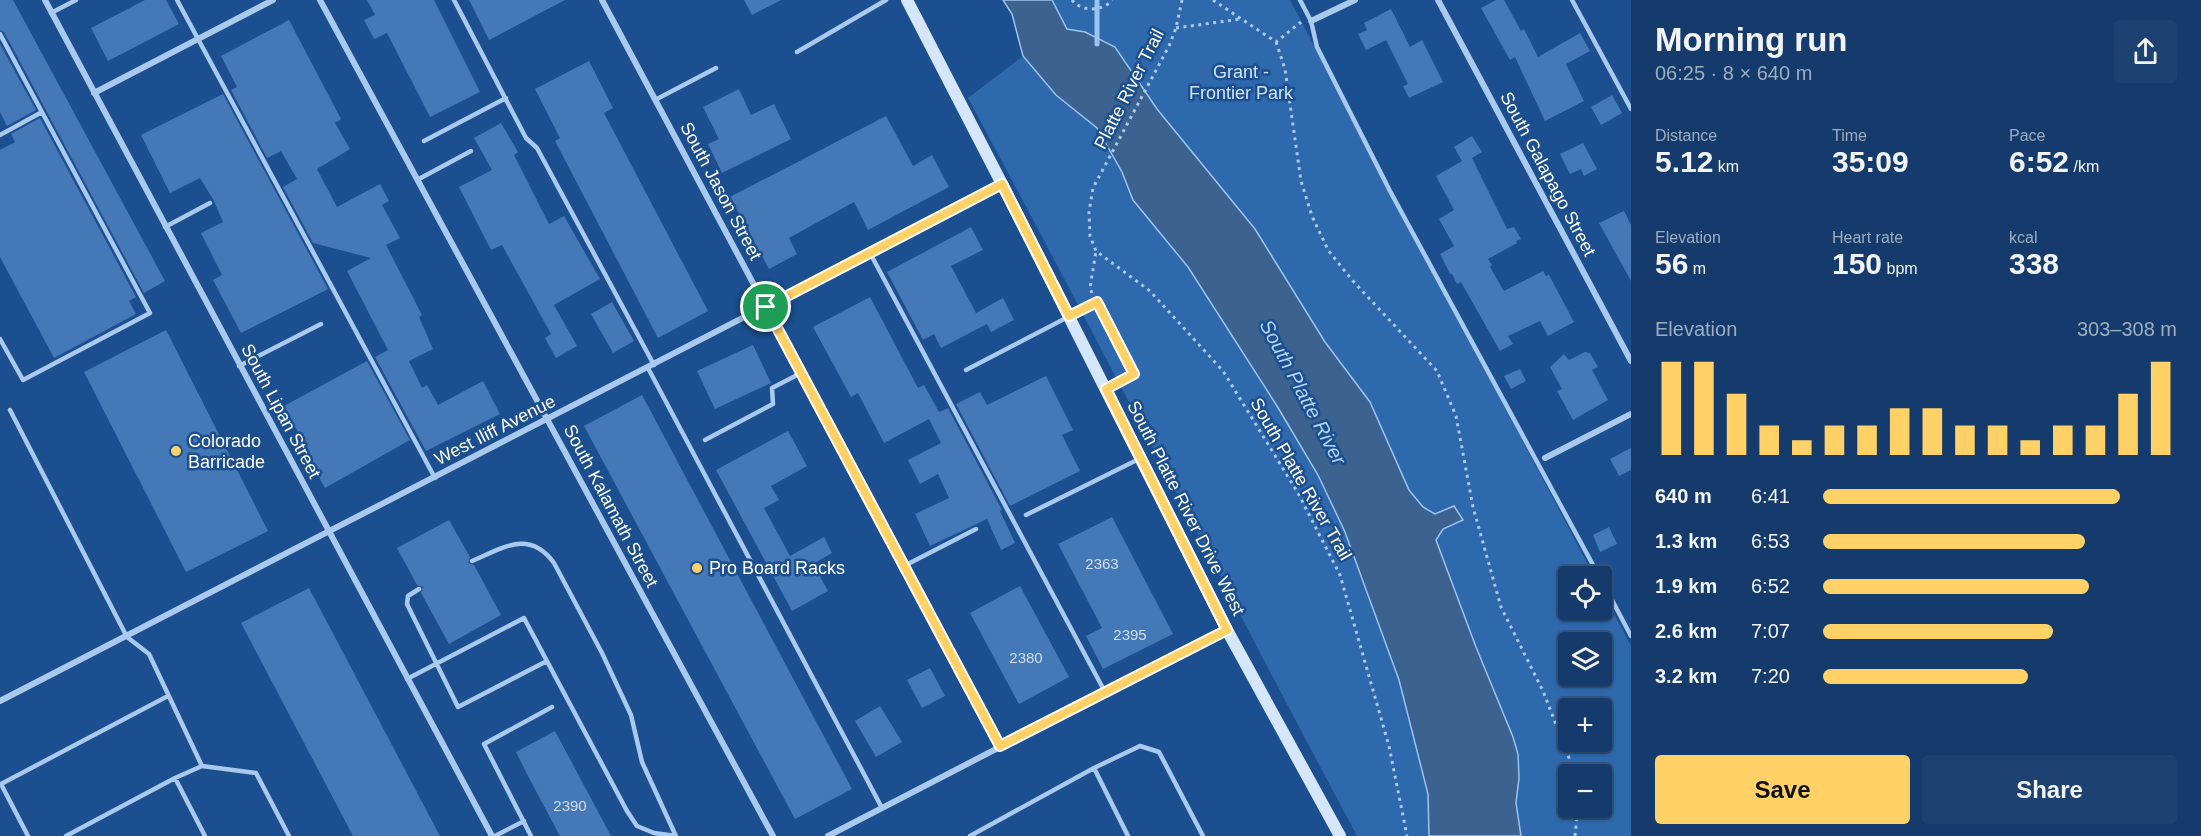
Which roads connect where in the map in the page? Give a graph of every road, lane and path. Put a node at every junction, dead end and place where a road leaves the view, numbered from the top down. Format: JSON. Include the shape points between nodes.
{"nodes":[{"id":1,"x":45,"y":0,"type":"edge"},
{"id":2,"x":76,"y":0,"type":"edge"},
{"id":3,"x":177,"y":0,"type":"edge"},
{"id":4,"x":273,"y":0,"type":"edge"},
{"id":5,"x":320,"y":0,"type":"edge"},
{"id":6,"x":454,"y":0,"type":"edge"},
{"id":7,"x":602,"y":0,"type":"edge"},
{"id":8,"x":886,"y":0,"type":"edge"},
{"id":9,"x":907,"y":0,"type":"edge"},
{"id":10,"x":1072,"y":0,"type":"edge"},
{"id":11,"x":1112,"y":0,"type":"edge"},
{"id":12,"x":1182,"y":0,"type":"edge"},
{"id":13,"x":1214,"y":0,"type":"edge"},
{"id":14,"x":1300,"y":0,"type":"edge"},
{"id":15,"x":1355,"y":0,"type":"edge"},
{"id":16,"x":1438,"y":0,"type":"edge"},
{"id":17,"x":1572,"y":0,"type":"edge"},
{"id":18,"x":51,"y":13,"type":"junction"},
{"id":19,"x":1241,"y":19,"type":"junction"},
{"id":20,"x":1311,"y":21,"type":"junction"},
{"id":21,"x":1176,"y":28,"type":"junction"},
{"id":22,"x":0,"y":34,"type":"edge"},
{"id":23,"x":198,"y":39,"type":"junction"},
{"id":24,"x":1276,"y":42,"type":"junction"},
{"id":25,"x":797,"y":52,"type":"dead end"},
{"id":26,"x":716,"y":68,"type":"dead end"},
{"id":27,"x":94,"y":93,"type":"junction"},
{"id":28,"x":506,"y":98,"type":"junction"},
{"id":29,"x":655,"y":100,"type":"junction"},
{"id":30,"x":1631,"y":109,"type":"edge"},
{"id":31,"x":42,"y":112,"type":"junction"},
{"id":32,"x":0,"y":135,"type":"edge"},
{"id":33,"x":424,"y":141,"type":"dead end"},
{"id":34,"x":471,"y":151,"type":"dead end"},
{"id":35,"x":417,"y":180,"type":"junction"},
{"id":36,"x":1002,"y":184,"type":"junction"},
{"id":37,"x":210,"y":203,"type":"dead end"},
{"id":38,"x":165,"y":227,"type":"junction"},
{"id":39,"x":1096,"y":251,"type":"junction"},
{"id":40,"x":870,"y":253,"type":"junction"},
{"id":41,"x":1097,"y":302,"type":"junction"},
{"id":42,"x":766,"y":307,"type":"junction"},
{"id":43,"x":1069,"y":316,"type":"junction"},
{"id":44,"x":321,"y":324,"type":"dead end"},
{"id":45,"x":0,"y":339,"type":"edge"},
{"id":46,"x":1631,"y":361,"type":"edge"},
{"id":47,"x":239,"y":366,"type":"junction"},
{"id":48,"x":651,"y":366,"type":"junction"},
{"id":49,"x":966,"y":370,"type":"dead end"},
{"id":50,"x":801,"y":373,"type":"junction"},
{"id":51,"x":1106,"y":389,"type":"junction"},
{"id":52,"x":10,"y":410,"type":"dead end"},
{"id":53,"x":1631,"y":414,"type":"edge"},
{"id":54,"x":547,"y":420,"type":"junction"},
{"id":55,"x":705,"y":440,"type":"dead end"},
{"id":56,"x":1140,"y":458,"type":"junction"},
{"id":57,"x":1545,"y":458,"type":"dead end"},
{"id":58,"x":435,"y":478,"type":"junction"},
{"id":59,"x":1026,"y":515,"type":"dead end"},
{"id":60,"x":976,"y":529,"type":"dead end"},
{"id":61,"x":328,"y":533,"type":"junction"},
{"id":62,"x":472,"y":561,"type":"dead end"},
{"id":63,"x":904,"y":566,"type":"junction"},
{"id":64,"x":1594,"y":566,"type":"edge"},
{"id":65,"x":419,"y":589,"type":"dead end"},
{"id":66,"x":1612,"y":600,"type":"edge"},
{"id":67,"x":1227,"y":630,"type":"junction"},
{"id":68,"x":1631,"y":636,"type":"edge"},
{"id":69,"x":127,"y":637,"type":"junction"},
{"id":70,"x":547,"y":661,"type":"junction"},
{"id":71,"x":435,"y":664,"type":"junction"},
{"id":72,"x":407,"y":679,"type":"junction"},
{"id":73,"x":1105,"y":692,"type":"junction"},
{"id":74,"x":168,"y":696,"type":"junction"},
{"id":75,"x":0,"y":701,"type":"edge"},
{"id":76,"x":552,"y":707,"type":"dead end"},
{"id":77,"x":1000,"y":746,"type":"junction"},
{"id":78,"x":1570,"y":764,"type":"edge"},
{"id":79,"x":202,"y":766,"type":"junction"},
{"id":80,"x":1094,"y":768,"type":"junction"},
{"id":81,"x":175,"y":778,"type":"junction"},
{"id":82,"x":882,"y":808,"type":"junction"},
{"id":83,"x":1577,"y":818,"type":"edge"},
{"id":84,"x":524,"y":821,"type":"junction"},
{"id":85,"x":676,"y":835,"type":"edge"},
{"id":86,"x":28,"y":836,"type":"edge"},
{"id":87,"x":66,"y":836,"type":"edge"},
{"id":88,"x":205,"y":836,"type":"edge"},
{"id":89,"x":289,"y":836,"type":"edge"},
{"id":90,"x":494,"y":836,"type":"edge"},
{"id":91,"x":531,"y":836,"type":"edge"},
{"id":92,"x":773,"y":836,"type":"edge"},
{"id":93,"x":828,"y":836,"type":"edge"},
{"id":94,"x":970,"y":836,"type":"edge"},
{"id":95,"x":1128,"y":836,"type":"edge"},
{"id":96,"x":1203,"y":836,"type":"edge"},
{"id":97,"x":1340,"y":836,"type":"edge"},
{"id":98,"x":1407,"y":836,"type":"edge"},
{"id":99,"x":1575,"y":836,"type":"edge"}],
"edges":[{"from":1,"to":18,"type":"street","name":"South Lipan Street"},
{"from":2,"to":18,"type":"lane"},
{"from":3,"to":23,"type":"lane"},
{"from":4,"to":23,"type":"street"},
{"from":5,"to":35,"type":"street","name":"South Kalamath Street"},
{"from":6,"to":28,"type":"lane"},
{"from":7,"to":29,"type":"street","name":"South Jason Street"},
{"from":8,"to":25,"type":"lane"},
{"from":9,"to":36,"type":"street","name":"South Platte River Drive West"},
{"from":10,"to":11,"type":"path","via":[[1089,9]]},
{"from":12,"to":21,"type":"path","name":"Platte River Trail"},
{"from":13,"to":19,"type":"path"},
{"from":14,"to":20,"type":"lane"},
{"from":15,"to":20,"type":"street"},
{"from":16,"to":46,"type":"street","name":"South Galapago Street"},
{"from":17,"to":30,"type":"lane"},
{"from":18,"to":27,"type":"street","name":"South Lipan Street"},
{"from":19,"to":21,"type":"path"},
{"from":19,"to":24,"type":"path"},
{"from":20,"to":24,"type":"path","via":[[1303,21]]},
{"from":20,"to":64,"type":"lane","via":[[1317,48],[1390,191]]},
{"from":21,"to":39,"type":"path","name":"Platte River Trail","via":[[1092,188],[1090,236]]},
{"from":22,"to":31,"type":"lane"},
{"from":23,"to":27,"type":"street"},
{"from":23,"to":58,"type":"lane"},
{"from":24,"to":78,"type":"path","via":[[1285,69],[1301,181],[1312,216],[1328,250],[1352,280],[1437,371],[1456,416],[1473,507],[1501,607],[1543,691]]},
{"from":26,"to":29,"type":"lane"},
{"from":27,"to":38,"type":"street","name":"South Lipan Street"},
{"from":28,"to":33,"type":"lane"},
{"from":28,"to":48,"type":"lane","via":[[526,138],[537,148]]},
{"from":29,"to":42,"type":"street","name":"South Jason Street"},
{"from":31,"to":32,"type":"lane"},
{"from":31,"to":45,"type":"lane","via":[[150,313],[23,380]]},
{"from":34,"to":35,"type":"lane"},
{"from":35,"to":54,"type":"street","name":"South Kalamath Street"},
{"from":36,"to":40,"type":"street","name":"West Iliff Avenue"},
{"from":36,"to":43,"type":"street","name":"South Platte River Drive West"},
{"from":37,"to":38,"type":"lane"},
{"from":38,"to":47,"type":"street","name":"South Lipan Street"},
{"from":39,"to":41,"type":"path","via":[[1090,288]]},
{"from":39,"to":98,"type":"path","name":"South Platte River Trail","via":[[1150,291],[1223,371],[1298,493],[1340,575],[1389,746]]},
{"from":40,"to":42,"type":"street","name":"West Iliff Avenue"},
{"from":40,"to":73,"type":"lane"},
{"from":41,"to":43,"type":"lane"},
{"from":41,"to":51,"type":"lane","via":[[1134,374]]},
{"from":42,"to":48,"type":"street","name":"West Iliff Avenue"},
{"from":42,"to":50,"type":"street","name":"South Jason Street"},
{"from":43,"to":49,"type":"lane"},
{"from":43,"to":51,"type":"street","name":"South Platte River Drive West"},
{"from":44,"to":47,"type":"lane"},
{"from":47,"to":61,"type":"street","name":"South Lipan Street"},
{"from":48,"to":54,"type":"street","name":"West Iliff Avenue"},
{"from":48,"to":82,"type":"lane"},
{"from":50,"to":55,"type":"lane","via":[[772,388],[773,404]]},
{"from":50,"to":63,"type":"street","name":"South Jason Street"},
{"from":51,"to":56,"type":"street","name":"South Platte River Drive West"},
{"from":52,"to":69,"type":"lane"},
{"from":53,"to":57,"type":"street"},
{"from":54,"to":58,"type":"street","name":"West Iliff Avenue"},
{"from":54,"to":92,"type":"street","name":"South Kalamath Street"},
{"from":56,"to":59,"type":"lane"},
{"from":56,"to":67,"type":"street","name":"South Platte River Drive West"},
{"from":58,"to":61,"type":"street","name":"West Iliff Avenue"},
{"from":60,"to":63,"type":"lane"},
{"from":61,"to":69,"type":"street","name":"West Iliff Avenue"},
{"from":61,"to":72,"type":"street","name":"South Lipan Street"},
{"from":62,"to":85,"type":"lane","via":[[520,544],[535,544],[546,551],[631,715],[642,762]]},
{"from":63,"to":77,"type":"street","name":"South Jason Street"},
{"from":65,"to":71,"type":"lane","via":[[408,596],[407,604]]},
{"from":66,"to":68,"type":"lane"},
{"from":67,"to":73,"type":"street"},
{"from":67,"to":97,"type":"street","name":"South Platte River Drive West"},
{"from":69,"to":74,"type":"lane","via":[[149,654]]},
{"from":69,"to":75,"type":"street","name":"West Iliff Avenue"},
{"from":70,"to":71,"type":"lane","via":[[458,707]]},
{"from":70,"to":71,"type":"lane","via":[[524,618]]},
{"from":70,"to":85,"type":"lane","via":[[638,826],[654,833]]},
{"from":71,"to":72,"type":"lane"},
{"from":72,"to":90,"type":"street","name":"South Lipan Street"},
{"from":73,"to":77,"type":"street"},
{"from":74,"to":79,"type":"lane"},
{"from":74,"to":86,"type":"lane","via":[[1,784]]},
{"from":76,"to":84,"type":"lane","via":[[484,744]]},
{"from":77,"to":82,"type":"street"},
{"from":79,"to":81,"type":"lane"},
{"from":79,"to":89,"type":"lane","via":[[256,773]]},
{"from":80,"to":94,"type":"lane"},
{"from":80,"to":95,"type":"lane"},
{"from":80,"to":96,"type":"lane","via":[[1140,746],[1160,752]]},
{"from":81,"to":87,"type":"lane"},
{"from":81,"to":88,"type":"lane"},
{"from":82,"to":93,"type":"street"},
{"from":83,"to":99,"type":"path"},
{"from":84,"to":90,"type":"lane"},
{"from":84,"to":91,"type":"lane"}]}
